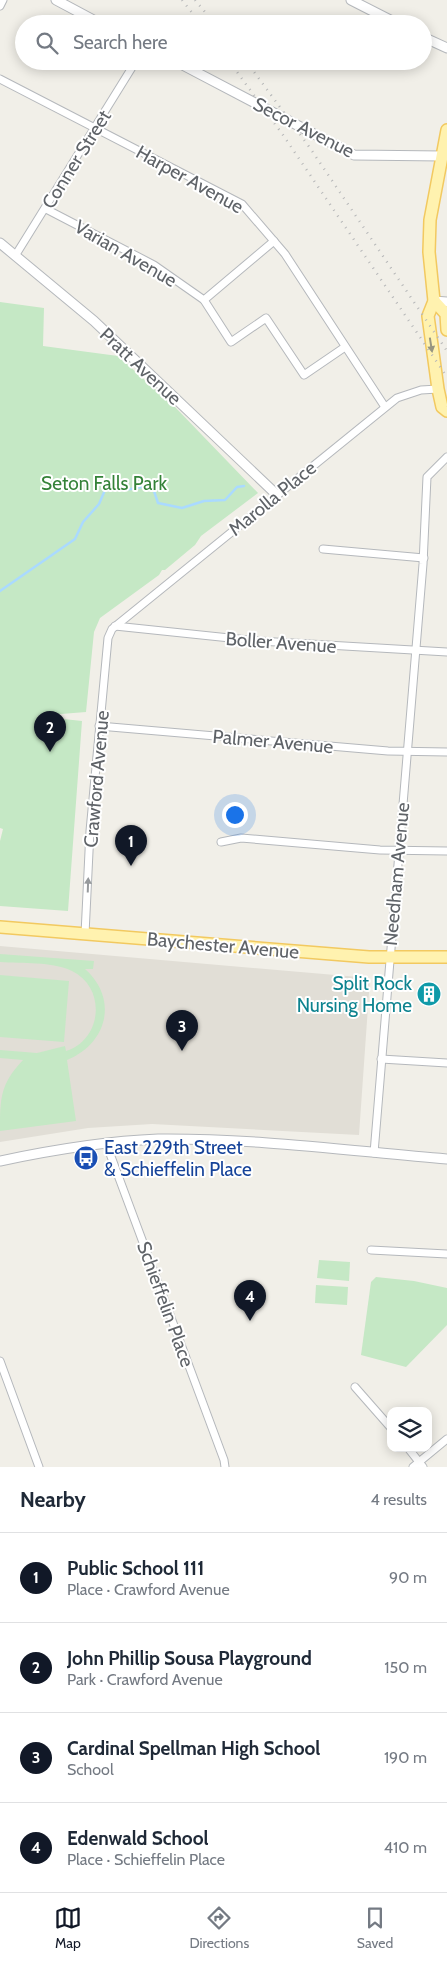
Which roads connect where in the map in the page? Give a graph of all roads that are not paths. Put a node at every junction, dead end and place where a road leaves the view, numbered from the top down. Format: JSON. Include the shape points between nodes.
{"nodes":[{"id":1,"x":3,"y":0,"type":"edge"},
{"id":2,"x":56,"y":0,"type":"edge"},
{"id":3,"x":351,"y":0,"type":"edge"},
{"id":4,"x":0,"y":6,"type":"edge"},
{"id":5,"x":85,"y":15,"type":"edge"},
{"id":6,"x":380,"y":15,"type":"edge"},
{"id":7,"x":432,"y":41,"type":"edge"},
{"id":8,"x":447,"y":48,"type":"edge"},
{"id":9,"x":131,"y":70,"type":"edge"},
{"id":10,"x":192,"y":70,"type":"edge"},
{"id":11,"x":0,"y":79,"type":"edge"},
{"id":12,"x":96,"y":128,"type":"junction"},
{"id":13,"x":447,"y":130,"type":"edge"},
{"id":14,"x":442,"y":156,"type":"junction"},
{"id":15,"x":46,"y":209,"type":"junction"},
{"id":16,"x":274,"y":241,"type":"junction"},
{"id":17,"x":1,"y":246,"type":"edge"},
{"id":18,"x":15,"y":256,"type":"junction"},
{"id":19,"x":204,"y":300,"type":"junction"},
{"id":20,"x":434,"y":301,"type":"junction"},
{"id":21,"x":447,"y":302,"type":"edge"},
{"id":22,"x":447,"y":330,"type":"edge"},
{"id":23,"x":345,"y":346,"type":"junction"},
{"id":24,"x":438,"y":389,"type":"junction"},
{"id":25,"x":385,"y":407,"type":"junction"},
{"id":26,"x":447,"y":411,"type":"edge"},
{"id":27,"x":447,"y":457,"type":"edge"},
{"id":28,"x":277,"y":495,"type":"junction"},
{"id":29,"x":323,"y":549,"type":"dead end"},
{"id":30,"x":424,"y":558,"type":"junction"},
{"id":31,"x":115,"y":626,"type":"junction"},
{"id":32,"x":416,"y":651,"type":"junction"},
{"id":33,"x":447,"y":652,"type":"edge"},
{"id":34,"x":99,"y":726,"type":"junction"},
{"id":35,"x":406,"y":752,"type":"junction"},
{"id":36,"x":447,"y":752,"type":"edge"},
{"id":37,"x":221,"y":842,"type":"dead end"},
{"id":38,"x":398,"y":851,"type":"junction"},
{"id":39,"x":447,"y":851,"type":"edge"},
{"id":40,"x":0,"y":927,"type":"edge"},
{"id":41,"x":85,"y":934,"type":"junction"},
{"id":42,"x":389,"y":958,"type":"junction"},
{"id":43,"x":447,"y":958,"type":"edge"},
{"id":44,"x":381,"y":1059,"type":"junction"},
{"id":45,"x":447,"y":1063,"type":"edge"},
{"id":46,"x":106,"y":1142,"type":"junction"},
{"id":47,"x":374,"y":1153,"type":"junction"},
{"id":48,"x":447,"y":1158,"type":"edge"},
{"id":49,"x":0,"y":1161,"type":"edge"},
{"id":50,"x":370,"y":1250,"type":"dead end"},
{"id":51,"x":447,"y":1254,"type":"edge"},
{"id":52,"x":0,"y":1361,"type":"edge"},
{"id":53,"x":356,"y":1387,"type":"dead end"},
{"id":54,"x":387,"y":1423,"type":"edge"},
{"id":55,"x":447,"y":1439,"type":"edge"},
{"id":56,"x":411,"y":1452,"type":"edge"},
{"id":57,"x":421,"y":1464,"type":"edge"},
{"id":58,"x":39,"y":1467,"type":"edge"},
{"id":59,"x":225,"y":1467,"type":"edge"},
{"id":60,"x":412,"y":1467,"type":"edge"}],
"edges":[{"from":1,"to":4,"type":"street"},
{"from":2,"to":5,"type":"street"},
{"from":3,"to":6,"type":"street"},
{"from":7,"to":8,"type":"street"},
{"from":9,"to":12,"type":"street","name":"Conner Street"},
{"from":10,"to":14,"type":"street","name":"Secor Avenue","via":[[354,155]]},
{"from":11,"to":12,"type":"street","name":"Harper Avenue"},
{"from":12,"to":15,"type":"street","name":"Conner Street"},
{"from":12,"to":16,"type":"street","name":"Harper Avenue","via":[[242,204]]},
{"from":13,"to":14,"type":"main road"},
{"from":14,"to":20,"type":"main road","via":[[429,237]]},
{"from":15,"to":18,"type":"street","name":"Conner Street"},
{"from":15,"to":19,"type":"street","name":"Varian Avenue","via":[[154,265]]},
{"from":16,"to":19,"type":"street"},
{"from":16,"to":23,"type":"street","name":"Harper Avenue"},
{"from":17,"to":18,"type":"street","name":"Pratt Avenue"},
{"from":18,"to":28,"type":"street","name":"Pratt Avenue","via":[[94,321]]},
{"from":19,"to":23,"type":"street","via":[[231,342],[266,318],[304,376]]},
{"from":20,"to":21,"type":"street"},
{"from":20,"to":22,"type":"main road","via":[[446,314]]},
{"from":20,"to":24,"type":"main road","one_way":true,"via":[[428,316]]},
{"from":23,"to":25,"type":"street","name":"Harper Avenue"},
{"from":24,"to":25,"type":"street","name":"Marolla Place","via":[[410,392]]},
{"from":24,"to":26,"type":"main road","via":[[442,407]]},
{"from":25,"to":28,"type":"street","name":"Marolla Place"},
{"from":27,"to":30,"type":"street","name":"Needham Avenue","via":[[427,477]]},
{"from":28,"to":31,"type":"street","name":"Marolla Place"},
{"from":29,"to":30,"type":"street"},
{"from":30,"to":32,"type":"street","name":"Needham Avenue"},
{"from":31,"to":32,"type":"street","name":"Boller Avenue","via":[[259,641]]},
{"from":31,"to":34,"type":"street","name":"Crawford Avenue","via":[[108,638]]},
{"from":32,"to":33,"type":"street","name":"Boller Avenue"},
{"from":32,"to":35,"type":"street","name":"Needham Avenue"},
{"from":34,"to":35,"type":"street","name":"Palmer Avenue"},
{"from":41,"to":34,"type":"street","name":"Crawford Avenue","one_way":true},
{"from":35,"to":36,"type":"street","name":"Palmer Avenue"},
{"from":35,"to":38,"type":"street","name":"Needham Avenue"},
{"from":37,"to":38,"type":"street","via":[[241,838]]},
{"from":38,"to":39,"type":"street"},
{"from":38,"to":42,"type":"street","name":"Needham Avenue"},
{"from":40,"to":41,"type":"main road","name":"Baychester Avenue"},
{"from":41,"to":42,"type":"main road","name":"Baychester Avenue"},
{"from":42,"to":43,"type":"main road","name":"Baychester Avenue"},
{"from":42,"to":44,"type":"street","name":"Needham Avenue"},
{"from":44,"to":45,"type":"street"},
{"from":44,"to":47,"type":"street","name":"Needham Avenue"},
{"from":46,"to":47,"type":"street","via":[[199,1140]]},
{"from":46,"to":49,"type":"street"},
{"from":46,"to":59,"type":"street","name":"Schieffelin Place"},
{"from":47,"to":48,"type":"street"},
{"from":50,"to":51,"type":"street"},
{"from":52,"to":58,"type":"street"},
{"from":53,"to":54,"type":"street"},
{"from":55,"to":57,"type":"street"},
{"from":56,"to":57,"type":"street"},
{"from":57,"to":60,"type":"street"}]}
